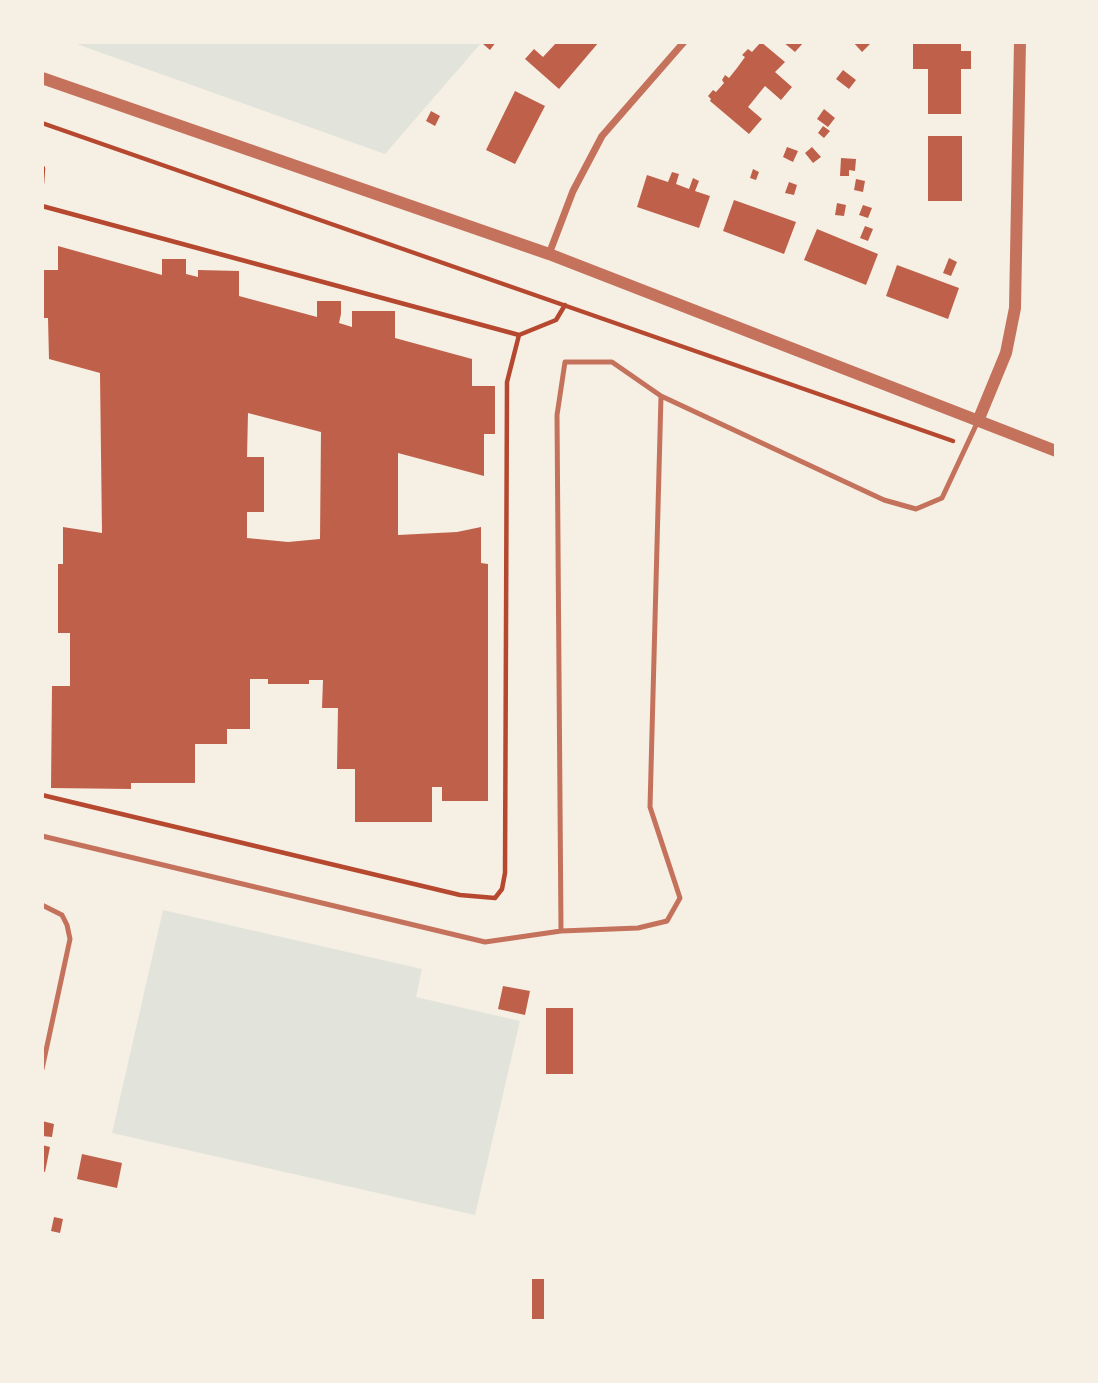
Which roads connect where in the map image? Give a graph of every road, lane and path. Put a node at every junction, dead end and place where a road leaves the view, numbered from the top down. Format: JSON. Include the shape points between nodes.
{"nodes":[{"id":1,"x":684,"y":42,"type":"edge"},
{"id":2,"x":1020,"y":42,"type":"edge"},
{"id":3,"x":42,"y":78,"type":"edge"},
{"id":4,"x":42,"y":123,"type":"edge"},
{"id":5,"x":43,"y":168,"type":"edge"},
{"id":6,"x":42,"y":183,"type":"edge"},
{"id":7,"x":42,"y":206,"type":"edge"},
{"id":8,"x":548,"y":254,"type":"junction"},
{"id":9,"x":565,"y":306,"type":"junction"},
{"id":10,"x":519,"y":335,"type":"junction"},
{"id":11,"x":660,"y":396,"type":"junction"},
{"id":12,"x":978,"y":421,"type":"junction"},
{"id":13,"x":966,"y":445,"type":"junction"},
{"id":14,"x":1056,"y":451,"type":"edge"},
{"id":15,"x":42,"y":795,"type":"edge"},
{"id":16,"x":42,"y":836,"type":"edge"},
{"id":17,"x":42,"y":905,"type":"edge"},
{"id":18,"x":561,"y":931,"type":"junction"},
{"id":19,"x":42,"y":1069,"type":"edge"}],
"edges":[{"from":1,"to":8,"type":"street","via":[[602,136]]},
{"from":2,"to":12,"type":"street","via":[[1015,308],[1006,353]]},
{"from":3,"to":8,"type":"street"},
{"from":4,"to":9,"type":"path"},
{"from":5,"to":6,"type":"path"},
{"from":7,"to":10,"type":"path"},
{"from":8,"to":12,"type":"street"},
{"from":9,"to":10,"type":"path","via":[[556,320]]},
{"from":9,"to":13,"type":"path"},
{"from":10,"to":15,"type":"path","via":[[507,382],[505,873],[495,898],[460,895]]},
{"from":11,"to":13,"type":"lane","via":[[884,500],[916,509],[942,498]]},
{"from":11,"to":18,"type":"lane","via":[[650,807],[680,898],[667,921],[638,928]]},
{"from":11,"to":18,"type":"lane","via":[[612,362],[565,362],[557,415]]},
{"from":12,"to":13,"type":"lane"},
{"from":12,"to":14,"type":"street"},
{"from":16,"to":18,"type":"lane","via":[[485,942]]},
{"from":17,"to":19,"type":"lane","via":[[62,915],[69,939]]}]}
